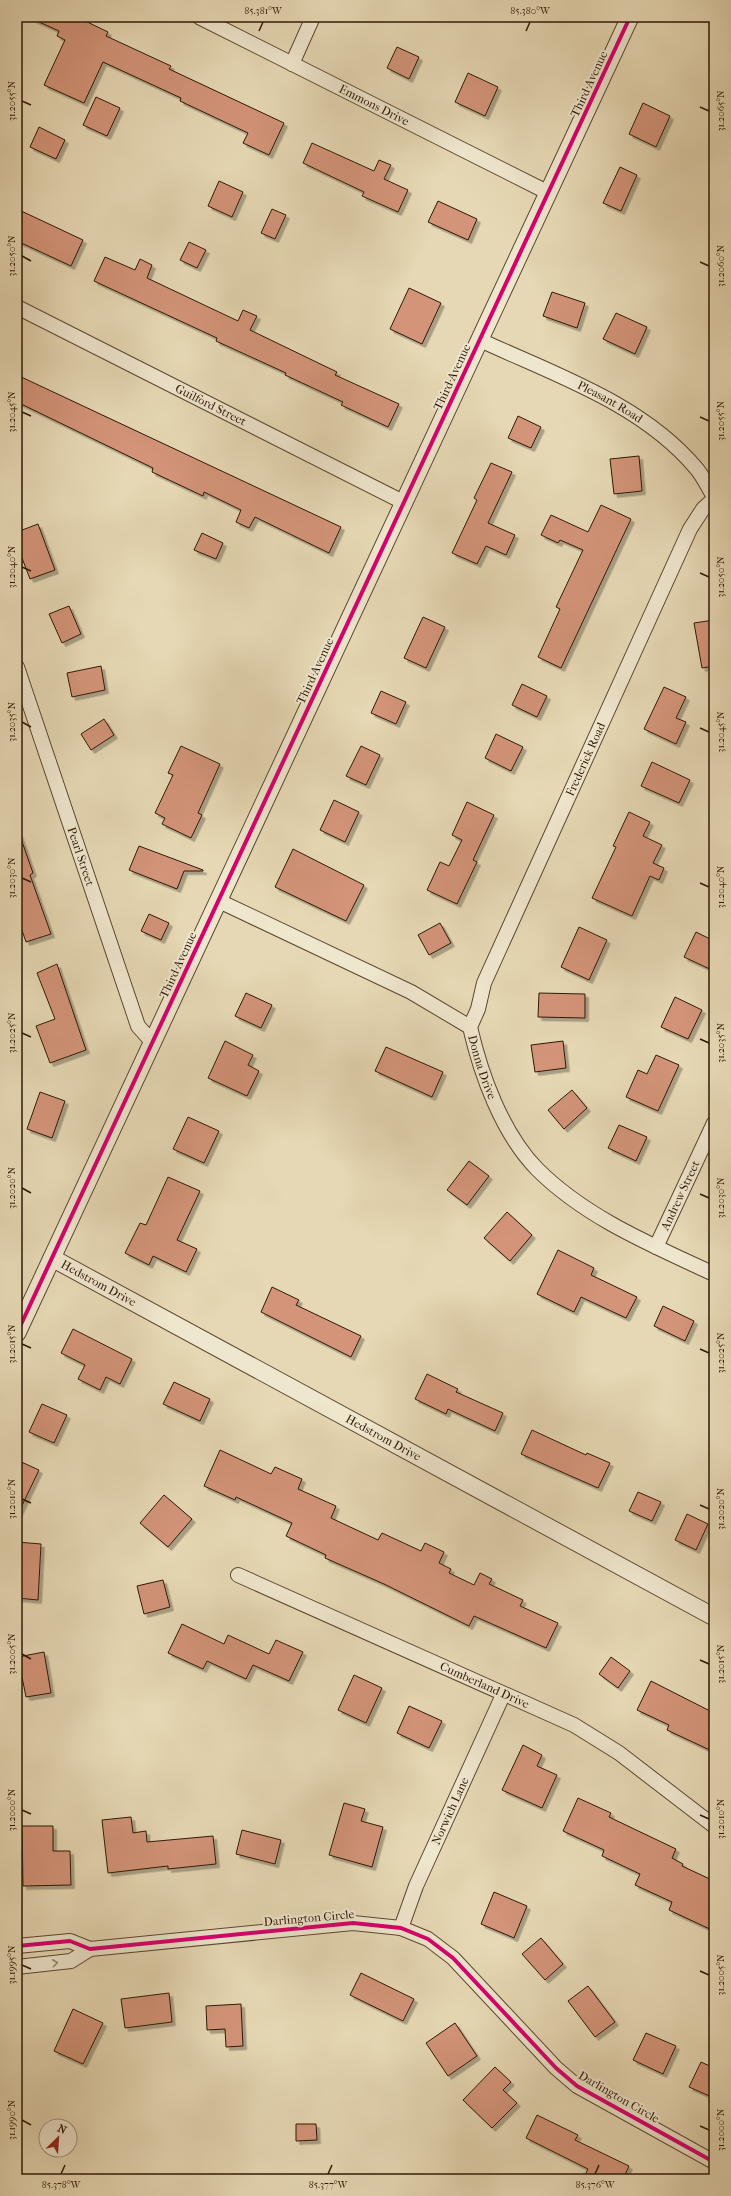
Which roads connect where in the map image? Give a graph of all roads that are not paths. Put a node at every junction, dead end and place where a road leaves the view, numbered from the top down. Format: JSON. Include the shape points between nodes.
{"nodes":[{"id":1,"x":199,"y":17,"type":"edge"},
{"id":2,"x":313,"y":17,"type":"edge"},
{"id":3,"x":630,"y":17,"type":"edge"},
{"id":4,"x":292,"y":64,"type":"junction"},
{"id":5,"x":549,"y":193,"type":"junction"},
{"id":6,"x":17,"y":306,"type":"edge"},
{"id":7,"x":480,"y":340,"type":"junction"},
{"id":8,"x":714,"y":498,"type":"edge"},
{"id":9,"x":405,"y":503,"type":"junction"},
{"id":10,"x":17,"y":667,"type":"edge"},
{"id":11,"x":219,"y":901,"type":"junction"},
{"id":12,"x":470,"y":1027,"type":"junction"},
{"id":13,"x":153,"y":1043,"type":"junction"},
{"id":14,"x":714,"y":1123,"type":"edge"},
{"id":15,"x":656,"y":1247,"type":"junction"},
{"id":16,"x":52,"y":1258,"type":"junction"},
{"id":17,"x":714,"y":1274,"type":"edge"},
{"id":18,"x":17,"y":1333,"type":"edge"},
{"id":19,"x":238,"y":1575,"type":"dead end"},
{"id":20,"x":714,"y":1617,"type":"edge"},
{"id":21,"x":503,"y":1695,"type":"junction"},
{"id":22,"x":714,"y":1826,"type":"edge"},
{"id":23,"x":401,"y":1928,"type":"junction"},
{"id":24,"x":17,"y":1946,"type":"edge"},
{"id":25,"x":90,"y":1949,"type":"junction"},
{"id":26,"x":17,"y":1967,"type":"edge"},
{"id":27,"x":714,"y":2162,"type":"edge"}],
"edges":[{"from":1,"to":4,"type":"street","name":"Emmons Drive"},
{"from":2,"to":4,"type":"street"},
{"from":3,"to":5,"type":"street","name":"Third Avenue"},
{"from":4,"to":5,"type":"street","name":"Emmons Drive"},
{"from":5,"to":7,"type":"street","name":"Third Avenue"},
{"from":6,"to":9,"type":"street","name":"Guilford Street"},
{"from":7,"to":8,"type":"street","name":"Pleasant Road","via":[[599,395],[638,416],[674,444],[697,469]]},
{"from":7,"to":9,"type":"street","name":"Third Avenue"},
{"from":8,"to":12,"type":"street","name":"Frederick Road","via":[[690,529],[484,983],[478,1009]]},
{"from":9,"to":11,"type":"street","name":"Third Avenue"},
{"from":10,"to":13,"type":"street","name":"Pearl Street","via":[[138,1026]]},
{"from":11,"to":12,"type":"street","name":"Donna Drive","via":[[411,992]]},
{"from":11,"to":13,"type":"street","name":"Third Avenue"},
{"from":12,"to":15,"type":"street","name":"Donna Drive","via":[[478,1063],[493,1101],[513,1137],[536,1168],[565,1194],[600,1218]]},
{"from":13,"to":16,"type":"street","name":"Third Avenue"},
{"from":14,"to":15,"type":"street","name":"Andrew Street"},
{"from":15,"to":17,"type":"street","name":"Donna Drive"},
{"from":16,"to":18,"type":"street","name":"Third Avenue"},
{"from":16,"to":20,"type":"street","name":"Hedstrom Drive"},
{"from":19,"to":21,"type":"street","name":"Cumberland Drive"},
{"from":21,"to":22,"type":"street","name":"Cumberland Drive","via":[[574,1725],[619,1752]]},
{"from":21,"to":23,"type":"street","name":"Norwich Lane","via":[[416,1886]]},
{"from":23,"to":25,"type":"street","name":"Darlington Circle","via":[[353,1923]]},
{"from":23,"to":27,"type":"street","name":"Darlington Circle","via":[[428,1939],[453,1958],[556,2068],[577,2086]]},
{"from":24,"to":25,"type":"street","name":"Darlington Circle","via":[[70,1941]]},
{"from":26,"to":25,"type":"street","name":"Darlington Circle","one_way":true,"via":[[72,1961]]}]}
